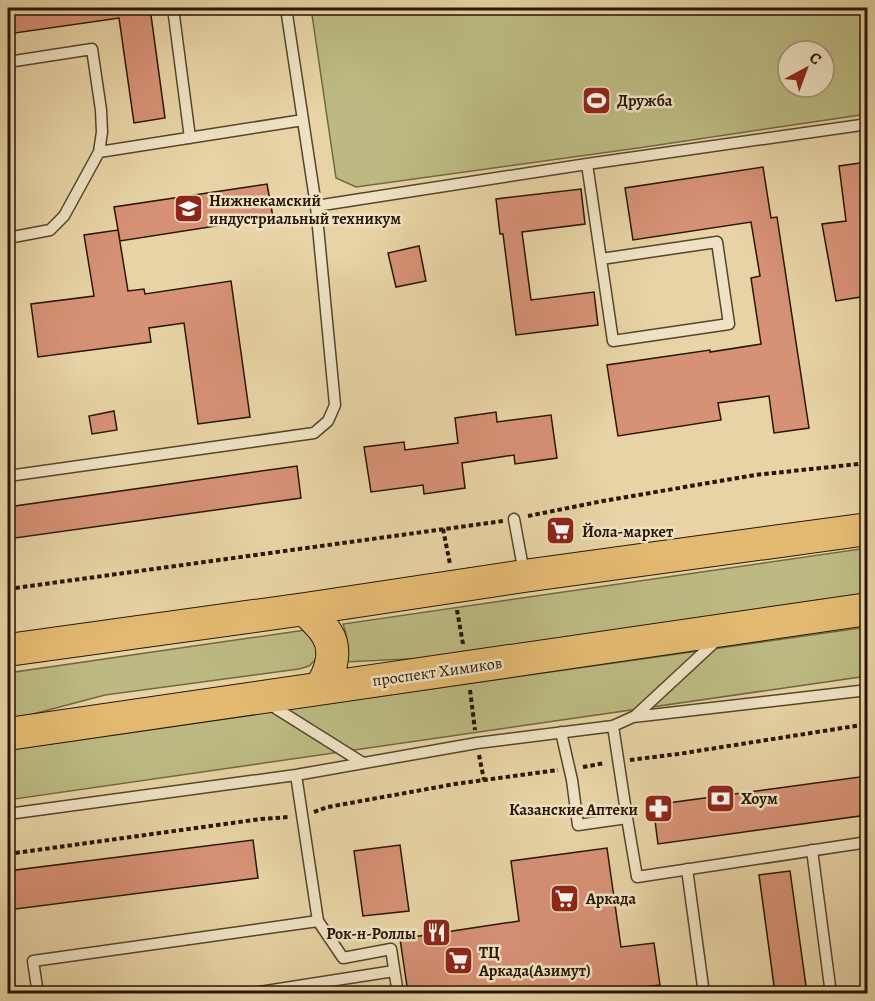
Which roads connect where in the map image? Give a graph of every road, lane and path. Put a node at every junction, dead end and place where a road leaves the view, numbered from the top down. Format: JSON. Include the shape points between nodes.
{"nodes":[{"id":1,"x":173,"y":8,"type":"edge"},
{"id":2,"x":286,"y":8,"type":"edge"},
{"id":3,"x":8,"y":62,"type":"edge"},
{"id":4,"x":303,"y":120,"type":"junction"},
{"id":5,"x":867,"y":124,"type":"edge"},
{"id":6,"x":190,"y":138,"type":"junction"},
{"id":7,"x":99,"y":152,"type":"junction"},
{"id":8,"x":587,"y":164,"type":"junction"},
{"id":9,"x":316,"y":206,"type":"junction"},
{"id":10,"x":8,"y":238,"type":"edge"},
{"id":11,"x":600,"y":259,"type":"junction"},
{"id":12,"x":867,"y":463,"type":"edge"},
{"id":13,"x":8,"y":476,"type":"edge"},
{"id":14,"x":514,"y":519,"type":"junction"},
{"id":15,"x":867,"y":529,"type":"edge"},
{"id":16,"x":524,"y":576,"type":"junction"},
{"id":17,"x":8,"y":590,"type":"edge"},
{"id":18,"x":305,"y":609,"type":"junction"},
{"id":19,"x":867,"y":609,"type":"edge"},
{"id":20,"x":728,"y":630,"type":"junction"},
{"id":21,"x":8,"y":650,"type":"edge"},
{"id":22,"x":320,"y":688,"type":"junction"},
{"id":23,"x":867,"y":690,"type":"edge"},
{"id":24,"x":259,"y":697,"type":"junction"},
{"id":25,"x":633,"y":717,"type":"junction"},
{"id":26,"x":867,"y":723,"type":"edge"},
{"id":27,"x":613,"y":726,"type":"junction"},
{"id":28,"x":561,"y":732,"type":"junction"},
{"id":29,"x":8,"y":734,"type":"edge"},
{"id":30,"x":619,"y":761,"type":"junction"},
{"id":31,"x":363,"y":763,"type":"junction"},
{"id":32,"x":569,"y":769,"type":"junction"},
{"id":33,"x":296,"y":775,"type":"junction"},
{"id":34,"x":8,"y":814,"type":"edge"},
{"id":35,"x":302,"y":816,"type":"junction"},
{"id":36,"x":627,"y":818,"type":"junction"},
{"id":37,"x":867,"y":842,"type":"edge"},
{"id":38,"x":812,"y":850,"type":"junction"},
{"id":39,"x":8,"y":854,"type":"edge"},
{"id":40,"x":687,"y":869,"type":"junction"},
{"id":41,"x":318,"y":921,"type":"junction"},
{"id":42,"x":394,"y":971,"type":"junction"},
{"id":43,"x":38,"y":993,"type":"edge"},
{"id":44,"x":246,"y":993,"type":"edge"},
{"id":45,"x":398,"y":993,"type":"edge"},
{"id":46,"x":704,"y":993,"type":"edge"},
{"id":47,"x":831,"y":993,"type":"edge"}],
"edges":[{"from":1,"to":6,"type":"lane"},
{"from":2,"to":4,"type":"lane"},
{"from":3,"to":7,"type":"lane","via":[[92,49],[101,110]]},
{"from":4,"to":6,"type":"lane"},
{"from":4,"to":9,"type":"lane"},
{"from":5,"to":8,"type":"lane"},
{"from":6,"to":7,"type":"lane"},
{"from":7,"to":10,"type":"lane","via":[[64,216],[50,230]]},
{"from":8,"to":9,"type":"lane"},
{"from":8,"to":11,"type":"lane"},
{"from":9,"to":13,"type":"lane","via":[[334,405],[328,421],[314,433]]},
{"from":11,"to":11,"type":"lane","via":[[613,341],[729,324],[717,242]]},
{"from":12,"to":14,"type":"path","via":[[755,475]]},
{"from":14,"to":16,"type":"lane"},
{"from":14,"to":17,"type":"path"},
{"from":15,"to":16,"type":"main road"},
{"from":16,"to":18,"type":"main road"},
{"from":18,"to":21,"type":"main road"},
{"from":18,"to":22,"type":"main road","via":[[332,645],[327,678]]},
{"from":19,"to":20,"type":"main road","name":"проспект Химиков"},
{"from":20,"to":22,"type":"main road","name":"проспект Химиков"},
{"from":20,"to":25,"type":"lane"},
{"from":22,"to":24,"type":"main road","name":"проспект Химиков"},
{"from":23,"to":25,"type":"lane"},
{"from":24,"to":29,"type":"main road","name":"проспект Химиков"},
{"from":24,"to":31,"type":"lane"},
{"from":25,"to":27,"type":"lane"},
{"from":26,"to":30,"type":"path"},
{"from":27,"to":28,"type":"lane"},
{"from":27,"to":30,"type":"lane"},
{"from":28,"to":31,"type":"lane"},
{"from":28,"to":32,"type":"lane"},
{"from":30,"to":32,"type":"path"},
{"from":30,"to":36,"type":"lane"},
{"from":31,"to":33,"type":"lane"},
{"from":32,"to":35,"type":"path","via":[[455,784],[328,807]]},
{"from":32,"to":36,"type":"lane","via":[[578,825]]},
{"from":33,"to":34,"type":"lane"},
{"from":33,"to":35,"type":"lane"},
{"from":35,"to":39,"type":"path"},
{"from":35,"to":41,"type":"lane"},
{"from":36,"to":40,"type":"lane","via":[[637,877]]},
{"from":37,"to":38,"type":"lane"},
{"from":38,"to":40,"type":"lane"},
{"from":38,"to":47,"type":"lane"},
{"from":40,"to":46,"type":"lane"},
{"from":41,"to":42,"type":"lane","via":[[343,958],[391,949]]},
{"from":41,"to":43,"type":"lane","via":[[33,961]]},
{"from":42,"to":44,"type":"lane"},
{"from":42,"to":45,"type":"lane"}]}
